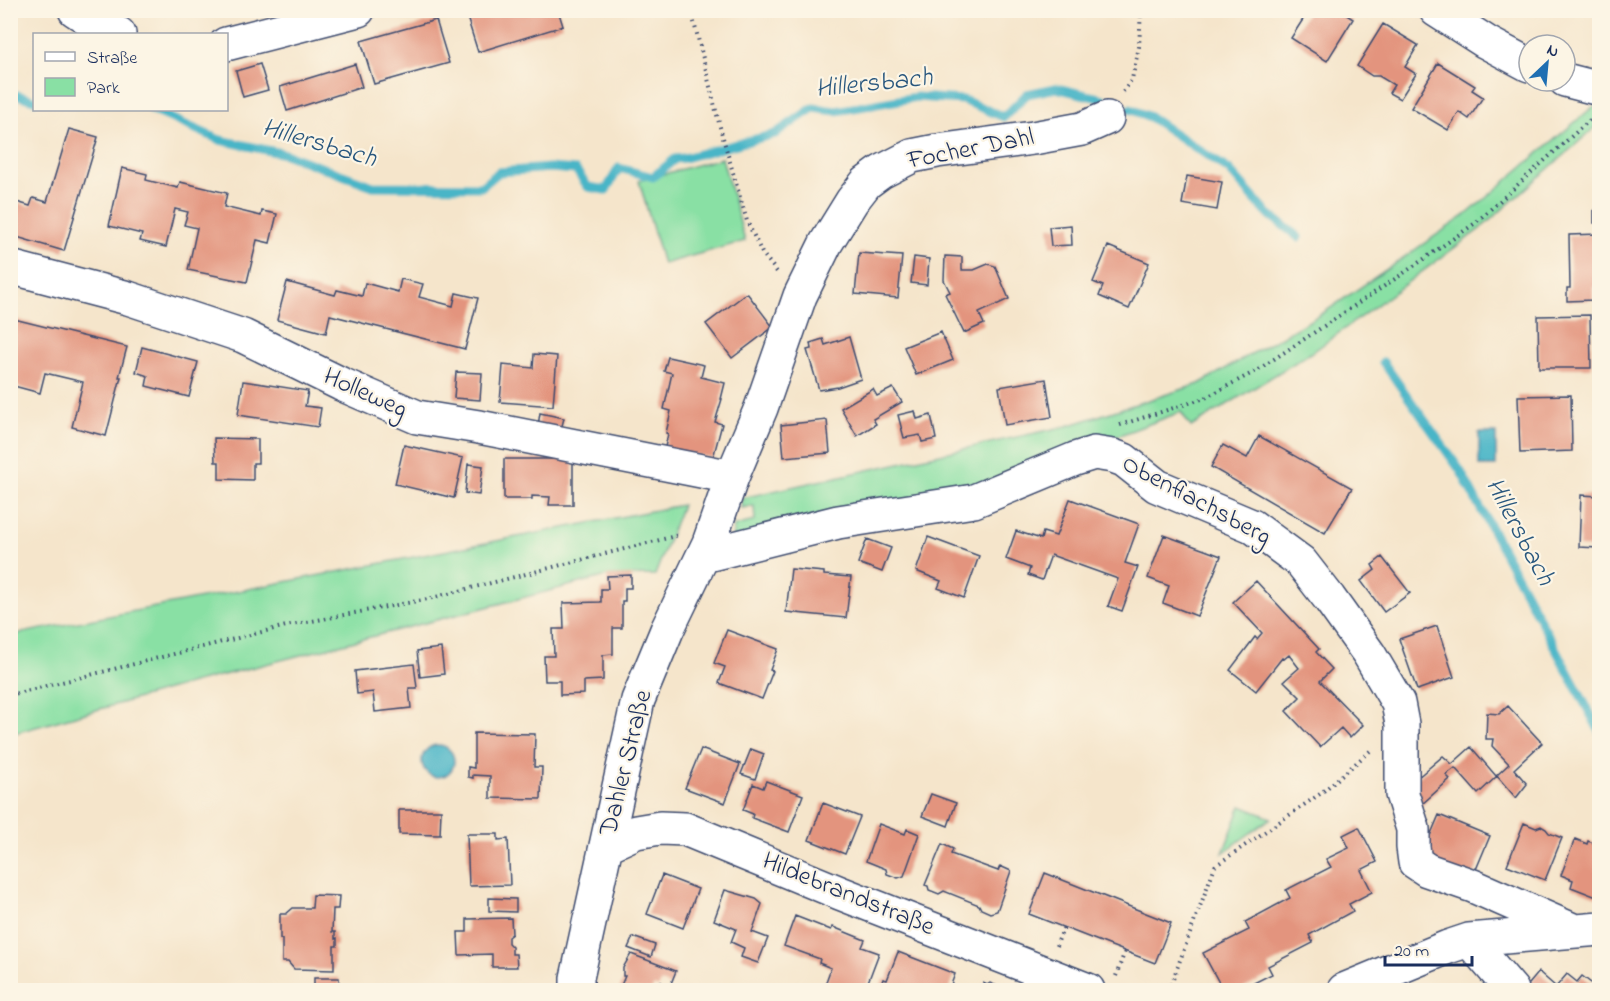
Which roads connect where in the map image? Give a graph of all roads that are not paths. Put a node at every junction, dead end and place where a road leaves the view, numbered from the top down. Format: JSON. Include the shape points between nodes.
{"nodes":[{"id":1,"x":75,"y":10,"type":"edge"},
{"id":2,"x":358,"y":10,"type":"edge"},
{"id":3,"x":1436,"y":10,"type":"edge"},
{"id":4,"x":116,"y":33,"type":"edge"},
{"id":5,"x":228,"y":43,"type":"edge"},
{"id":6,"x":1517,"y":59,"type":"edge"},
{"id":7,"x":1577,"y":83,"type":"edge"},
{"id":8,"x":1599,"y":89,"type":"edge"},
{"id":9,"x":1107,"y":118,"type":"road end"},
{"id":10,"x":10,"y":267,"type":"edge"},
{"id":11,"x":732,"y":477,"type":"junction"},
{"id":12,"x":703,"y":556,"type":"junction"},
{"id":13,"x":606,"y":846,"type":"junction"},
{"id":14,"x":1587,"y":930,"type":"edge"},
{"id":15,"x":1469,"y":940,"type":"junction"},
{"id":16,"x":1101,"y":986,"type":"edge"},
{"id":17,"x":577,"y":990,"type":"edge"},
{"id":18,"x":1344,"y":990,"type":"edge"},
{"id":19,"x":1512,"y":990,"type":"edge"}],
"edges":[{"from":1,"to":4,"type":"street"},
{"from":2,"to":5,"type":"street"},
{"from":3,"to":6,"type":"street"},
{"from":7,"to":8,"type":"street"},
{"from":9,"to":11,"type":"street","name":"Focher Dahl","via":[[1082,129],[912,156],[867,183],[826,243],[800,296]]},
{"from":10,"to":11,"type":"street","name":"Holleweg","via":[[128,298],[243,336],[417,417]]},
{"from":11,"to":12,"type":"street","name":"Dahler Straße"},
{"from":12,"to":13,"type":"street","name":"Dahler Straße","via":[[638,700]]},
{"from":12,"to":14,"type":"street","name":"Obenflachsberg","via":[[838,522],[974,501],[1072,449],[1124,460],[1157,486],[1252,526],[1301,562],[1369,654],[1398,703],[1402,723],[1402,794],[1413,829],[1415,862],[1427,870]]},
{"from":13,"to":16,"type":"street","name":"Hildebrandstraße","via":[[636,832],[685,829],[840,893]]},
{"from":13,"to":17,"type":"street","name":"Dahler Straße"},
{"from":14,"to":15,"type":"street","name":"Obenflachsberg"},
{"from":15,"to":18,"type":"street","name":"Obenflachsberg"},
{"from":15,"to":19,"type":"street"}]}
